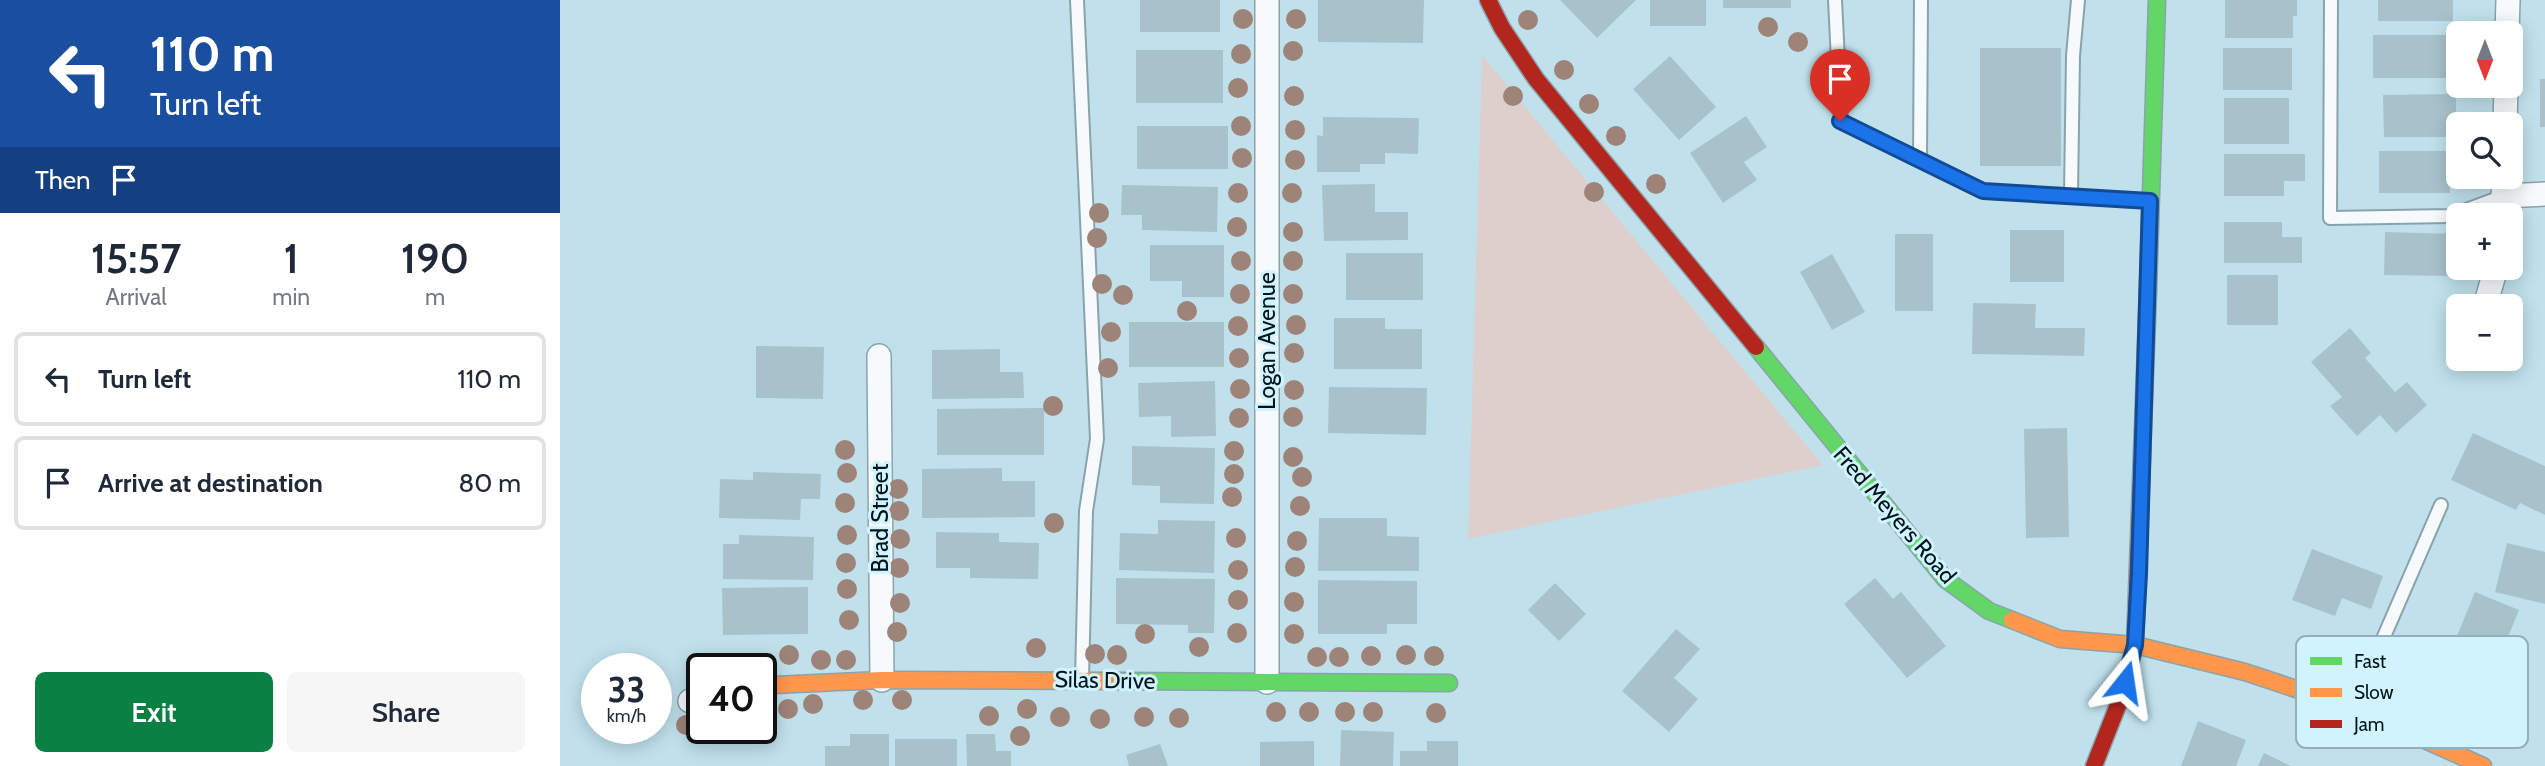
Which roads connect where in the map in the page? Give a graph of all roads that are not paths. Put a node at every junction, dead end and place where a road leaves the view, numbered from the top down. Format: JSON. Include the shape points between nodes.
{"nodes":[{"id":1,"x":1077,"y":0,"type":"edge"},
{"id":2,"x":1267,"y":0,"type":"edge"},
{"id":3,"x":1488,"y":0,"type":"edge"},
{"id":4,"x":1835,"y":0,"type":"edge"},
{"id":5,"x":1921,"y":0,"type":"edge"},
{"id":6,"x":2078,"y":0,"type":"edge"},
{"id":7,"x":2157,"y":0,"type":"edge"},
{"id":8,"x":2331,"y":0,"type":"edge"},
{"id":9,"x":2508,"y":0,"type":"edge"},
{"id":10,"x":2507,"y":21,"type":"edge"},
{"id":11,"x":1920,"y":160,"type":"junction"},
{"id":12,"x":2071,"y":194,"type":"junction"},
{"id":13,"x":2545,"y":194,"type":"edge"},
{"id":14,"x":2503,"y":196,"type":"edge"},
{"id":15,"x":2150,"y":201,"type":"junction"},
{"id":16,"x":879,"y":356,"type":"dead end"},
{"id":17,"x":2441,"y":505,"type":"dead end"},
{"id":18,"x":2384,"y":636,"type":"edge"},
{"id":19,"x":2135,"y":645,"type":"junction"},
{"id":20,"x":1082,"y":679,"type":"junction"},
{"id":21,"x":882,"y":680,"type":"junction"},
{"id":22,"x":1267,"y":682,"type":"junction"},
{"id":23,"x":1449,"y":683,"type":"dead end"},
{"id":24,"x":777,"y":685,"type":"edge"},
{"id":25,"x":2296,"y":689,"type":"edge"},
{"id":26,"x":2443,"y":748,"type":"edge"},
{"id":27,"x":2094,"y":766,"type":"edge"},
{"id":28,"x":2483,"y":766,"type":"edge"}],
"edges":[{"from":1,"to":20,"type":"lane","via":[[1097,439],[1086,511]]},
{"from":2,"to":22,"type":"street","name":"Logan Avenue"},
{"from":3,"to":19,"type":"street","name":"Fred Meyers Road","via":[[1536,79],[1945,579],[1989,611],[2060,639]]},
{"from":4,"to":11,"type":"lane","via":[[1840,121]]},
{"from":5,"to":11,"type":"lane"},
{"from":6,"to":12,"type":"lane"},
{"from":7,"to":15,"type":"street"},
{"from":8,"to":14,"type":"lane","via":[[2330,218],[2450,216]]},
{"from":9,"to":10,"type":"street"},
{"from":11,"to":12,"type":"lane","via":[[1983,191]]},
{"from":12,"to":15,"type":"lane"},
{"from":13,"to":14,"type":"street"},
{"from":15,"to":19,"type":"street"},
{"from":16,"to":21,"type":"street","name":"Brad Street"},
{"from":17,"to":18,"type":"lane"},
{"from":19,"to":25,"type":"street","name":"Fred Meyers Road"},
{"from":19,"to":27,"type":"street"},
{"from":20,"to":21,"type":"street","name":"Silas Drive"},
{"from":20,"to":22,"type":"street","name":"Silas Drive"},
{"from":21,"to":24,"type":"street","name":"Silas Drive"},
{"from":22,"to":23,"type":"street","name":"Silas Drive"},
{"from":26,"to":28,"type":"street","name":"Fred Meyers Road"}]}
